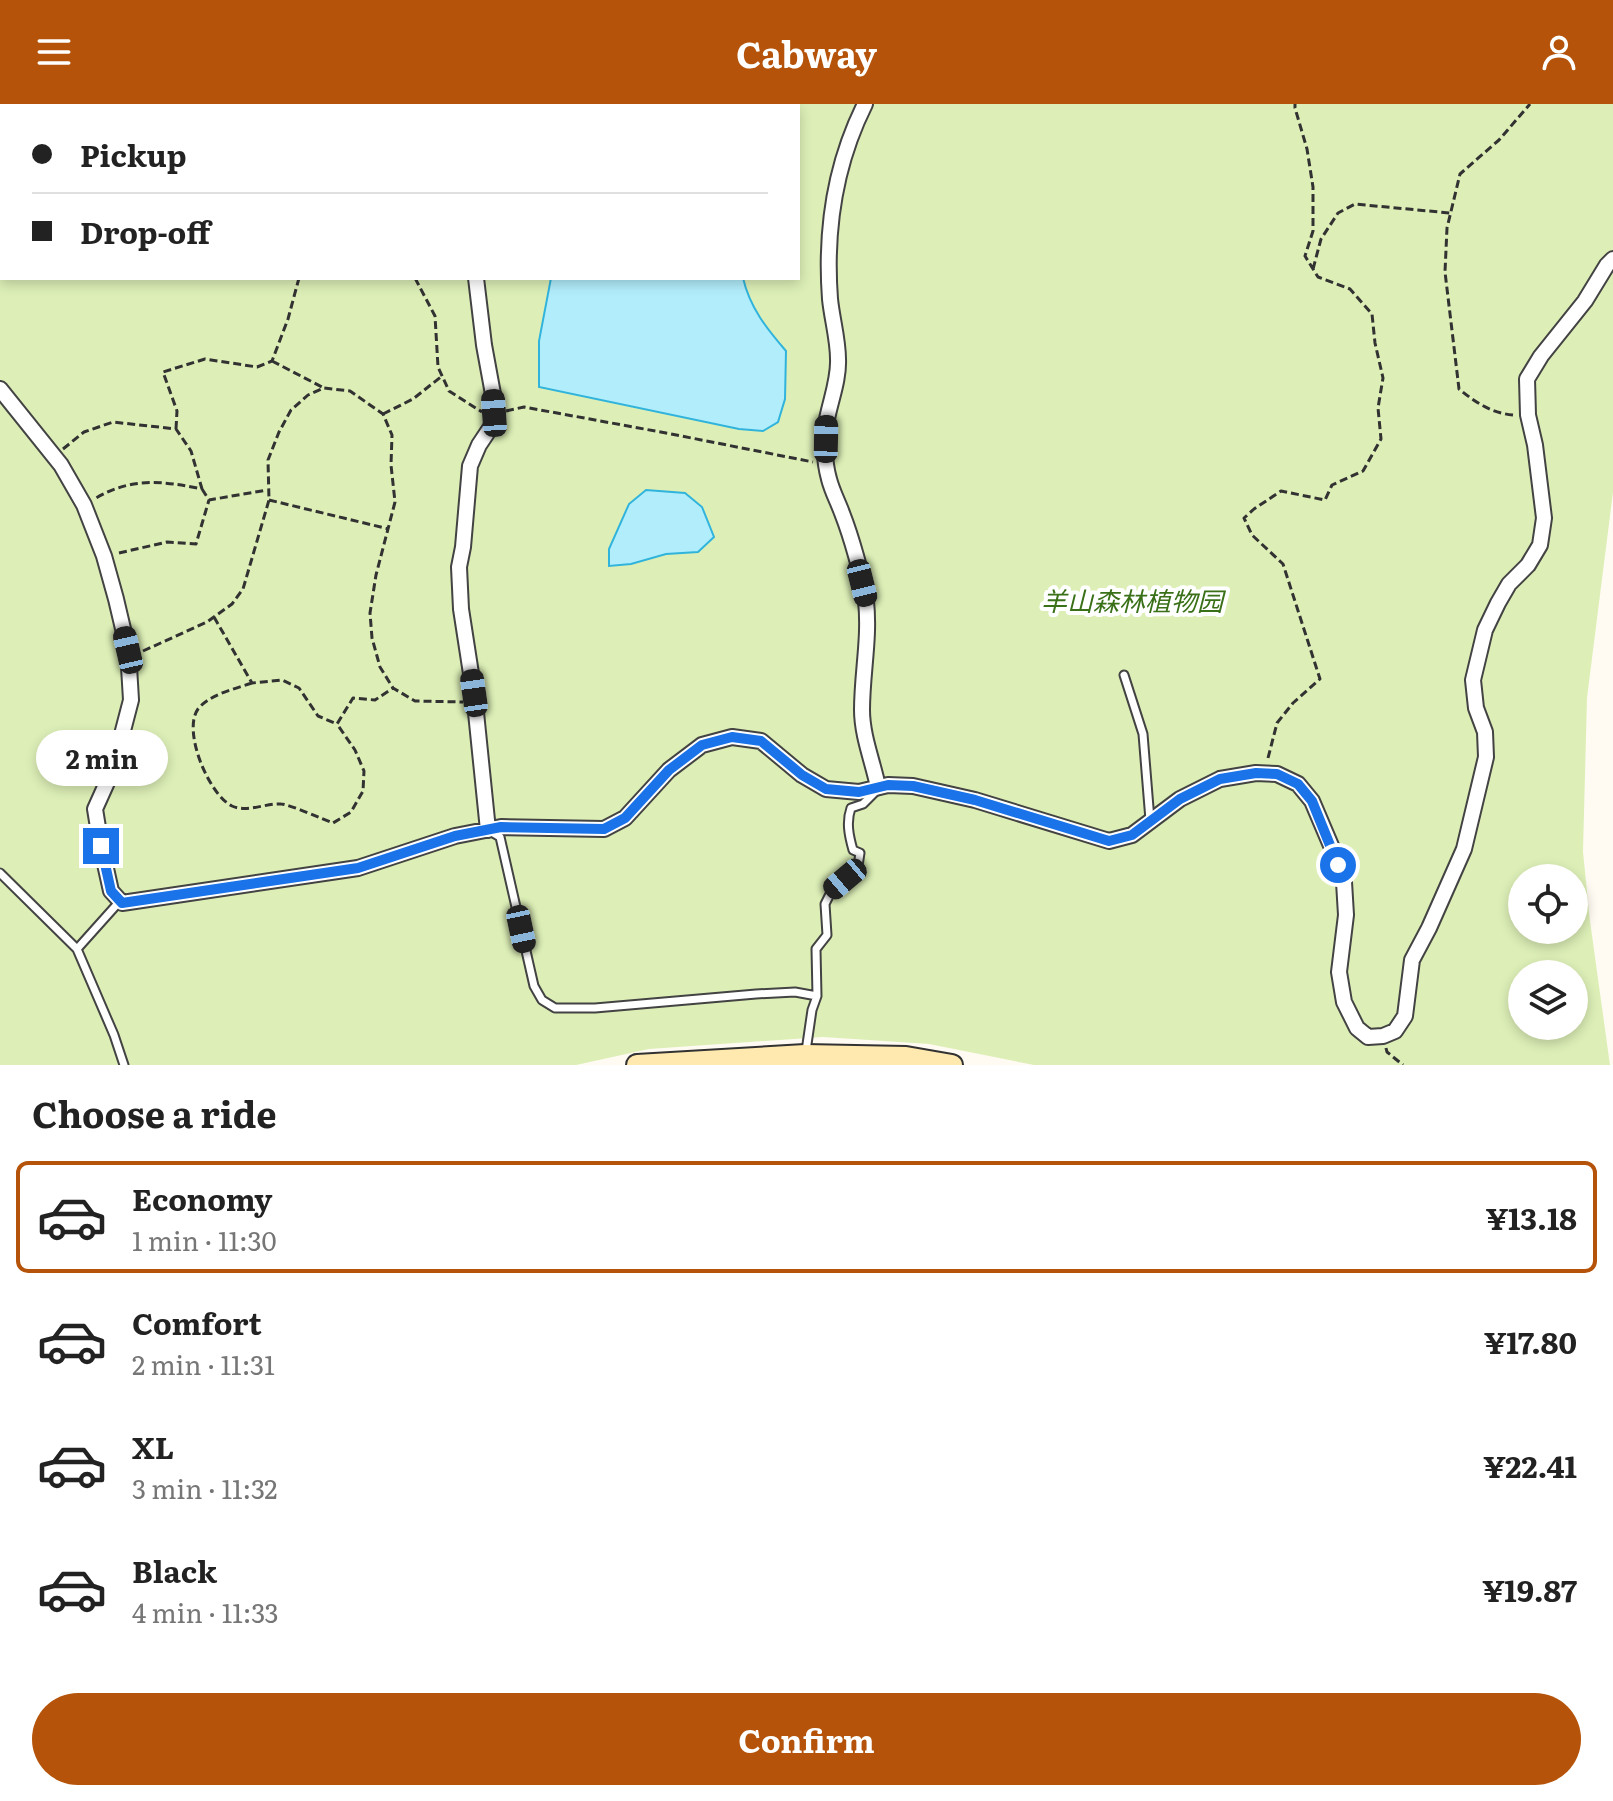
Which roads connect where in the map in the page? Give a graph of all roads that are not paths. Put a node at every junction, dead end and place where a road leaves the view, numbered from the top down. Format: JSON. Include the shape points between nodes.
{"nodes":[{"id":1,"x":865,"y":104,"type":"edge"},
{"id":2,"x":1613,"y":259,"type":"edge"},
{"id":3,"x":476,"y":280,"type":"edge"},
{"id":4,"x":0,"y":389,"type":"edge"},
{"id":5,"x":1124,"y":675,"type":"dead end"},
{"id":6,"x":878,"y":787,"type":"junction"},
{"id":7,"x":1150,"y":822,"type":"junction"},
{"id":8,"x":488,"y":830,"type":"junction"},
{"id":9,"x":0,"y":873,"type":"edge"},
{"id":10,"x":120,"y":901,"type":"junction"},
{"id":11,"x":77,"y":949,"type":"junction"},
{"id":12,"x":817,"y":996,"type":"junction"},
{"id":13,"x":806,"y":1060,"type":"edge"},
{"id":14,"x":124,"y":1065,"type":"edge"},
{"id":15,"x":637,"y":1065,"type":"edge"},
{"id":16,"x":952,"y":1065,"type":"edge"}],
"edges":[{"from":1,"to":6,"type":"street","via":[[839,174],[830,222],[830,302],[839,361],[826,421],[826,462],[866,599],[862,712]]},
{"from":2,"to":7,"type":"street","via":[[1527,379],[1544,518],[1540,545],[1509,584],[1485,630],[1473,680],[1486,757],[1464,849],[1412,960],[1405,1016],[1395,1031],[1368,1037],[1344,1002],[1339,972],[1344,882],[1312,801],[1298,784],[1263,773],[1220,779]]},
{"from":3,"to":8,"type":"street","via":[[495,417],[470,466],[459,567]]},
{"from":4,"to":10,"type":"street","via":[[54,456],[84,505],[116,599],[131,700],[113,769],[95,809],[111,891]]},
{"from":5,"to":7,"type":"lane","via":[[1143,734]]},
{"from":6,"to":7,"type":"street","via":[[913,786],[975,800],[1109,841],[1132,835]]},
{"from":6,"to":8,"type":"street","via":[[859,792],[826,789],[761,741],[732,737],[702,745],[669,770],[625,818],[604,829]]},
{"from":6,"to":12,"type":"lane","via":[[848,816],[853,850],[860,853],[858,866],[825,904],[827,935],[816,949]]},
{"from":8,"to":10,"type":"street","via":[[358,868]]},
{"from":8,"to":12,"type":"lane","via":[[500,837],[534,986],[555,1008],[769,993]]},
{"from":9,"to":11,"type":"lane"},
{"from":10,"to":11,"type":"lane"},
{"from":11,"to":14,"type":"lane"},
{"from":12,"to":13,"type":"lane"},
{"from":13,"to":15,"type":"street"},
{"from":13,"to":16,"type":"street","via":[[906,1057]]}]}
